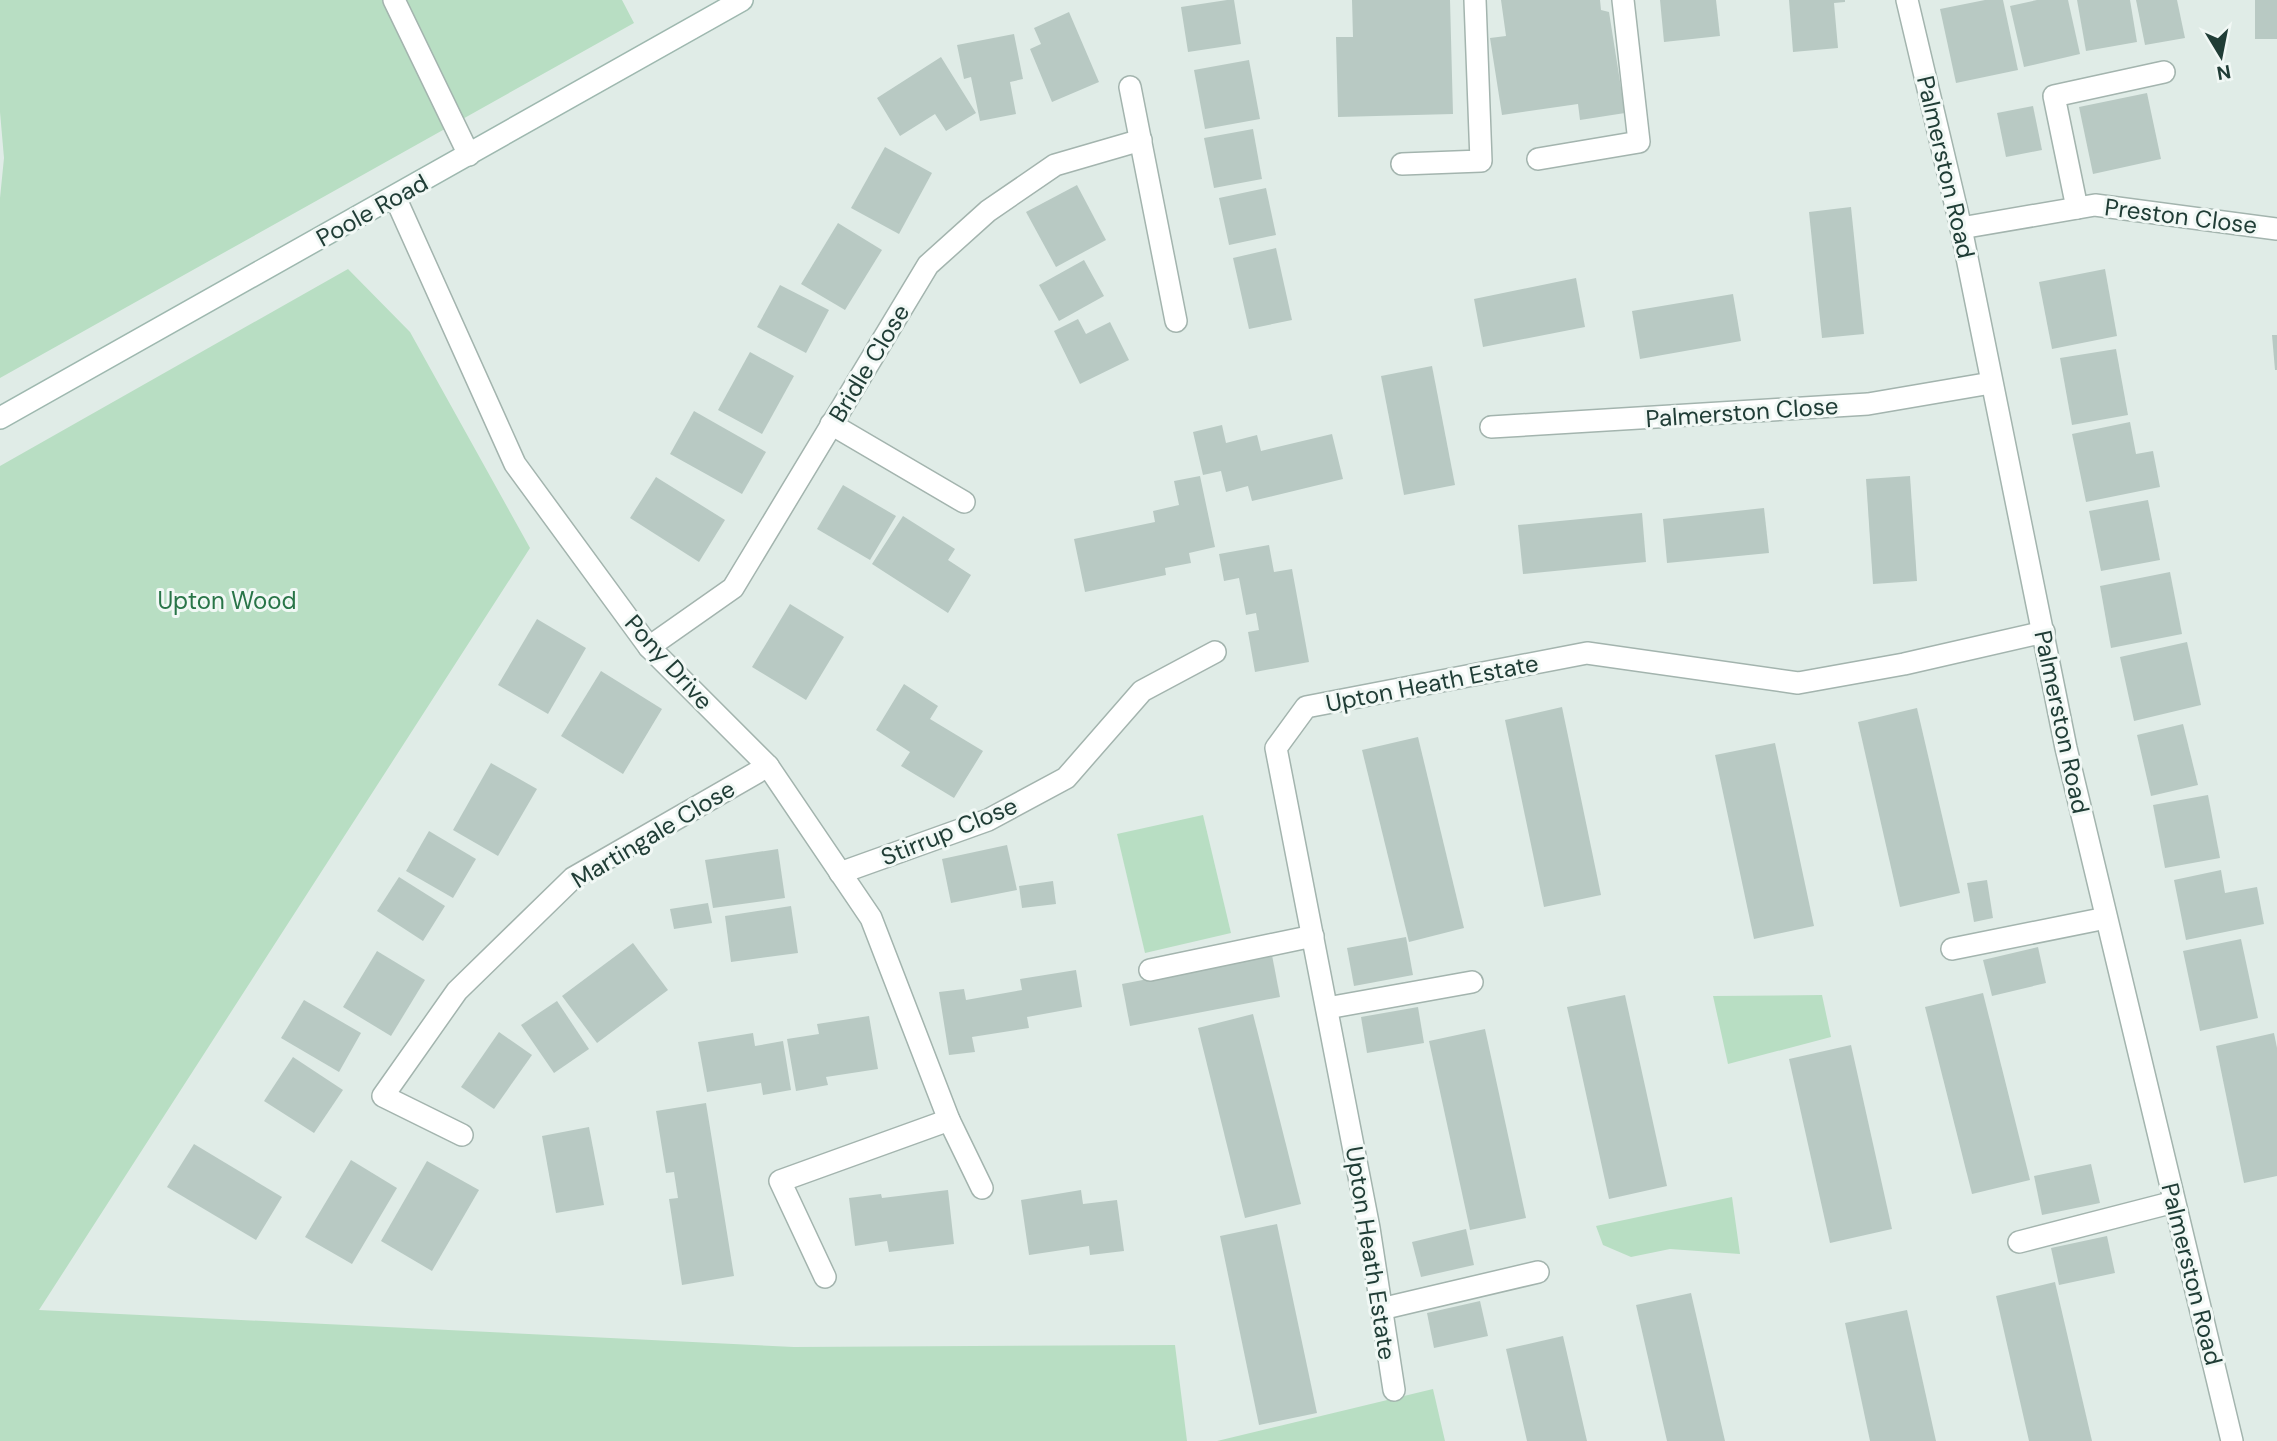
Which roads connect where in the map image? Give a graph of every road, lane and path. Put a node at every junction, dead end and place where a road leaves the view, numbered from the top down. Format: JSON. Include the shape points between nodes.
{"nodes":[{"id":1,"x":394,"y":0,"type":"edge"},
{"id":2,"x":742,"y":0,"type":"edge"},
{"id":3,"x":1475,"y":0,"type":"edge"},
{"id":4,"x":1623,"y":0,"type":"edge"},
{"id":5,"x":1907,"y":0,"type":"edge"},
{"id":6,"x":2164,"y":72,"type":"dead end"},
{"id":7,"x":1130,"y":87,"type":"dead end"},
{"id":8,"x":1141,"y":140,"type":"junction"},
{"id":9,"x":469,"y":155,"type":"junction"},
{"id":10,"x":1538,"y":159,"type":"dead end"},
{"id":11,"x":1402,"y":164,"type":"dead end"},
{"id":12,"x":395,"y":197,"type":"junction"},
{"id":13,"x":2077,"y":208,"type":"junction"},
{"id":14,"x":1961,"y":228,"type":"junction"},
{"id":15,"x":2277,"y":229,"type":"edge"},
{"id":16,"x":1176,"y":321,"type":"dead end"},
{"id":17,"x":1991,"y":383,"type":"junction"},
{"id":18,"x":0,"y":418,"type":"edge"},
{"id":19,"x":831,"y":424,"type":"junction"},
{"id":20,"x":1491,"y":427,"type":"dead end"},
{"id":21,"x":964,"y":502,"type":"dead end"},
{"id":22,"x":2044,"y":632,"type":"junction"},
{"id":23,"x":649,"y":647,"type":"junction"},
{"id":24,"x":1215,"y":652,"type":"dead end"},
{"id":25,"x":768,"y":765,"type":"junction"},
{"id":26,"x":841,"y":873,"type":"junction"},
{"id":27,"x":2106,"y":918,"type":"junction"},
{"id":28,"x":1312,"y":936,"type":"junction"},
{"id":29,"x":1952,"y":949,"type":"dead end"},
{"id":30,"x":1150,"y":970,"type":"dead end"},
{"id":31,"x":1472,"y":982,"type":"dead end"},
{"id":32,"x":1326,"y":1008,"type":"junction"},
{"id":33,"x":949,"y":1120,"type":"junction"},
{"id":34,"x":463,"y":1135,"type":"dead end"},
{"id":35,"x":982,"y":1188,"type":"dead end"},
{"id":36,"x":2174,"y":1202,"type":"junction"},
{"id":37,"x":2019,"y":1242,"type":"dead end"},
{"id":38,"x":1538,"y":1272,"type":"dead end"},
{"id":39,"x":825,"y":1277,"type":"dead end"},
{"id":40,"x":1381,"y":1309,"type":"junction"},
{"id":41,"x":1394,"y":1390,"type":"dead end"},
{"id":42,"x":2232,"y":1441,"type":"edge"}],
"edges":[{"from":1,"to":9,"type":"street"},
{"from":2,"to":9,"type":"street","name":"Poole Road"},
{"from":3,"to":11,"type":"street","via":[[1481,161]]},
{"from":4,"to":10,"type":"street","via":[[1639,142]]},
{"from":5,"to":14,"type":"street","name":"Palmerston Road"},
{"from":6,"to":13,"type":"street","via":[[2054,96]]},
{"from":7,"to":8,"type":"street"},
{"from":8,"to":16,"type":"street"},
{"from":8,"to":19,"type":"street","name":"Bridle Close","via":[[1055,165],[988,211],[928,265]]},
{"from":9,"to":12,"type":"street","name":"Poole Road"},
{"from":12,"to":18,"type":"street","name":"Poole Road"},
{"from":12,"to":23,"type":"street","name":"Pony Drive","via":[[515,464]]},
{"from":13,"to":14,"type":"street","name":"Preston Close"},
{"from":13,"to":15,"type":"street","name":"Preston Close","via":[[2095,205]]},
{"from":14,"to":17,"type":"street","name":"Palmerston Road"},
{"from":17,"to":20,"type":"street","name":"Palmerston Close","via":[[1868,404]]},
{"from":17,"to":22,"type":"street","name":"Palmerston Road"},
{"from":19,"to":21,"type":"street"},
{"from":19,"to":23,"type":"street","name":"Bridle Close","via":[[733,587]]},
{"from":22,"to":27,"type":"street","name":"Palmerston Road"},
{"from":22,"to":28,"type":"street","name":"Upton Heath Estate","via":[[1798,683],[1587,653],[1306,707],[1276,748]]},
{"from":23,"to":25,"type":"street","name":"Pony Drive"},
{"from":24,"to":26,"type":"street","name":"Stirrup Close","via":[[1142,691],[1066,778],[988,821]]},
{"from":25,"to":26,"type":"street","name":"Pony Drive"},
{"from":25,"to":34,"type":"street","name":"Martingale Close","via":[[573,878],[457,991],[383,1096]]},
{"from":26,"to":33,"type":"street","name":"Pony Drive","via":[[871,918]]},
{"from":27,"to":29,"type":"street"},
{"from":27,"to":36,"type":"street","name":"Palmerston Road"},
{"from":28,"to":30,"type":"street"},
{"from":28,"to":32,"type":"street","name":"Upton Heath Estate"},
{"from":31,"to":32,"type":"street"},
{"from":32,"to":40,"type":"street","name":"Upton Heath Estate","via":[[1370,1228]]},
{"from":33,"to":35,"type":"street","name":"Pony Drive"},
{"from":33,"to":39,"type":"street","via":[[780,1181]]},
{"from":36,"to":37,"type":"street"},
{"from":36,"to":42,"type":"street","name":"Palmerston Road"},
{"from":38,"to":40,"type":"street"},
{"from":40,"to":41,"type":"street","name":"Upton Heath Estate"}]}
